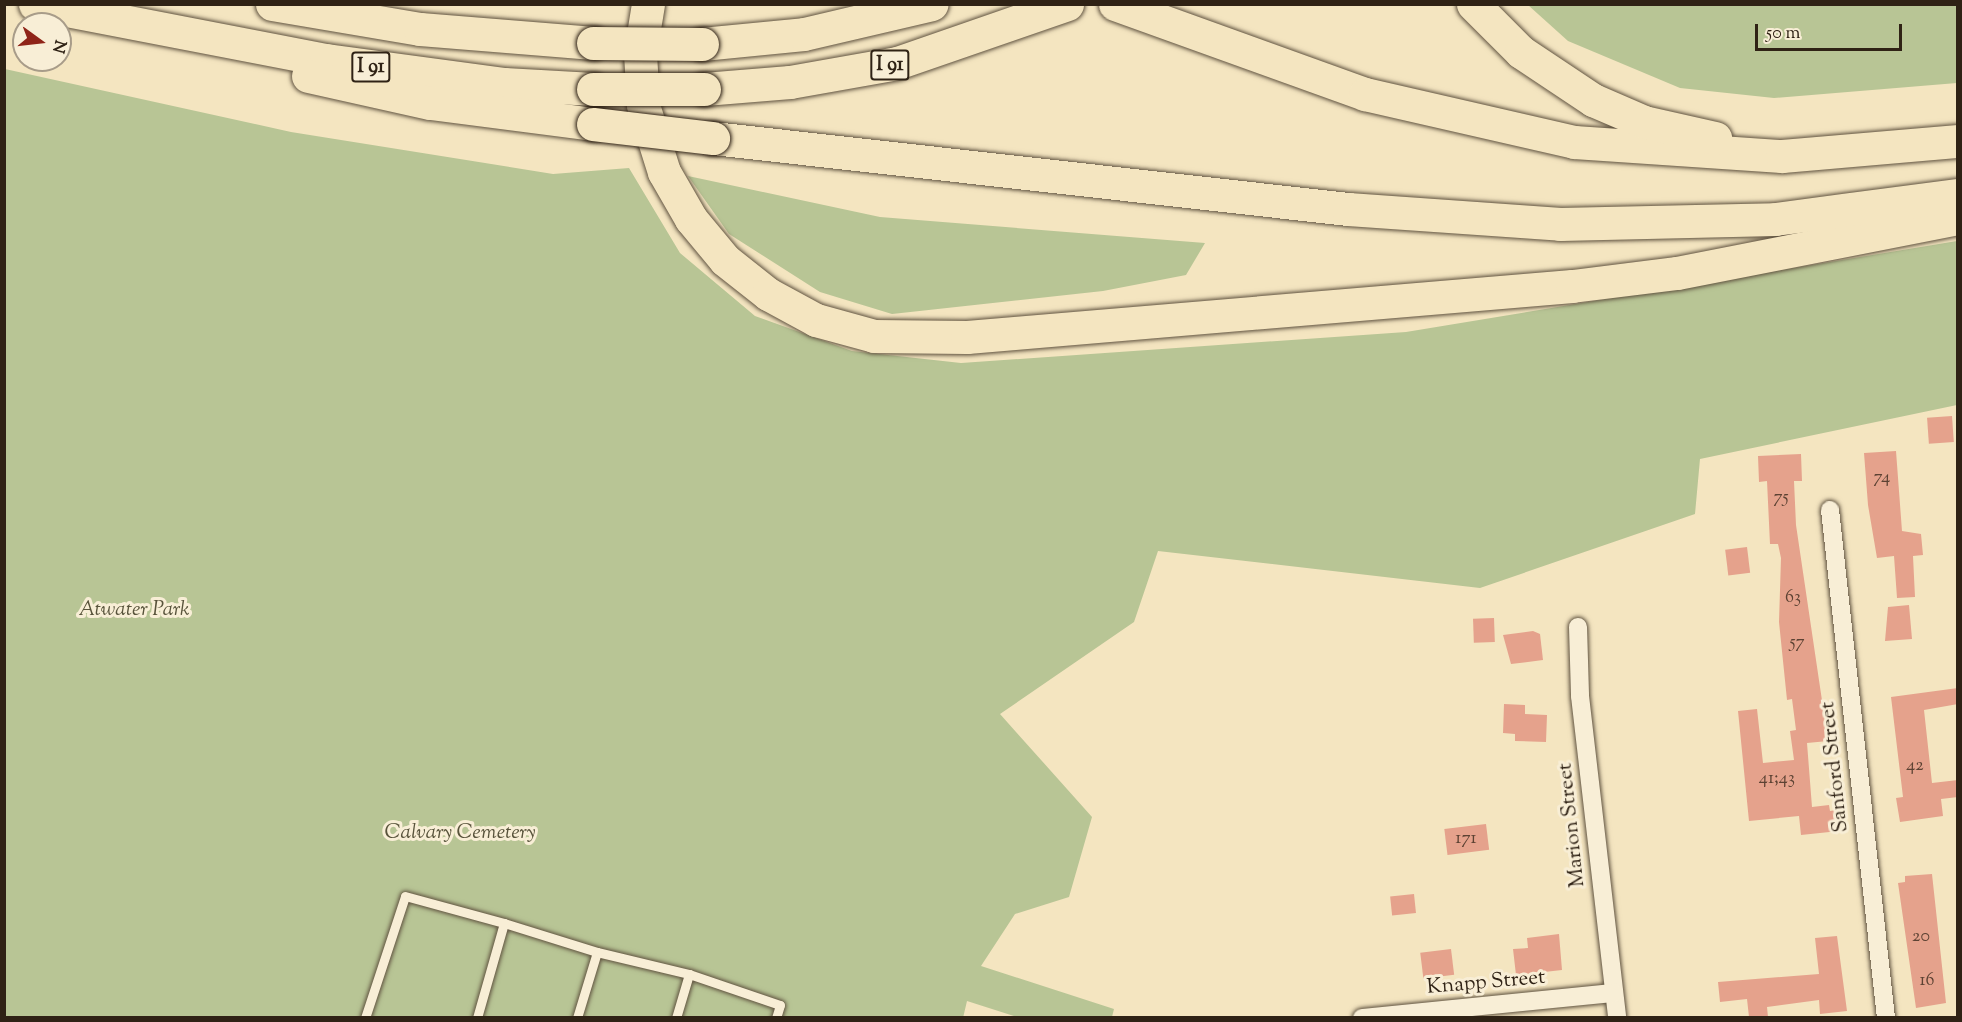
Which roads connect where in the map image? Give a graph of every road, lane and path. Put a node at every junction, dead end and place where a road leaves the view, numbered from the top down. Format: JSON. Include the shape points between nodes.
{"nodes":[{"id":1,"x":36,"y":4,"type":"edge"},
{"id":2,"x":272,"y":4,"type":"edge"},
{"id":3,"x":648,"y":4,"type":"edge"},
{"id":4,"x":932,"y":4,"type":"edge"},
{"id":5,"x":1067,"y":4,"type":"edge"},
{"id":6,"x":1115,"y":4,"type":"edge"},
{"id":7,"x":1473,"y":4,"type":"edge"},
{"id":8,"x":150,"y":30,"type":"junction"},
{"id":9,"x":1958,"y":141,"type":"edge"},
{"id":10,"x":1890,"y":150,"type":"junction"},
{"id":11,"x":1958,"y":195,"type":"edge"},
{"id":12,"x":1958,"y":218,"type":"edge"},
{"id":13,"x":1830,"y":510,"type":"dead end"},
{"id":14,"x":1578,"y":627,"type":"dead end"},
{"id":15,"x":504,"y":923,"type":"junction"},
{"id":16,"x":597,"y":952,"type":"junction"},
{"id":17,"x":689,"y":974,"type":"junction"},
{"id":18,"x":1614,"y":993,"type":"junction"},
{"id":19,"x":365,"y":1017,"type":"edge"},
{"id":20,"x":477,"y":1017,"type":"edge"},
{"id":21,"x":577,"y":1017,"type":"edge"},
{"id":22,"x":676,"y":1017,"type":"edge"},
{"id":23,"x":776,"y":1017,"type":"edge"},
{"id":24,"x":1362,"y":1017,"type":"edge"},
{"id":25,"x":1617,"y":1017,"type":"edge"},
{"id":26,"x":1886,"y":1017,"type":"edge"}],
"edges":[{"from":1,"to":8,"type":"highway","number":"I 91"},
{"from":2,"to":4,"type":"highway","number":"I 91","bridge":true,"via":[[420,29],[593,43],[702,44],[804,34]]},
{"from":3,"to":12,"type":"highway","via":[[640,53],[643,105],[664,172],[690,219],[725,260],[775,299],[816,320],[874,336],[967,337],[1584,285],[1677,273]]},
{"from":5,"to":8,"type":"highway","number":"I 91","bridge":true,"via":[[897,63],[790,82],[704,89],[593,88],[433,75]]},
{"from":6,"to":10,"type":"highway","via":[[1400,104],[1553,139],[1748,156]]},
{"from":7,"to":10,"type":"highway","via":[[1508,40],[1553,75],[1644,122],[1753,143]]},
{"from":8,"to":11,"type":"highway","bridge":true,"via":[[358,89],[592,124],[1348,209],[1560,224],[1775,219]]},
{"from":9,"to":10,"type":"highway"},
{"from":13,"to":26,"type":"street","name":"Sanford Street"},
{"from":14,"to":18,"type":"street","name":"Marion Street","via":[[1580,696]]},
{"from":15,"to":16,"type":"lane"},
{"from":15,"to":19,"type":"lane","via":[[405,896]]},
{"from":15,"to":20,"type":"lane"},
{"from":16,"to":17,"type":"lane"},
{"from":16,"to":21,"type":"lane"},
{"from":17,"to":22,"type":"lane"},
{"from":17,"to":23,"type":"lane","via":[[780,1005]]},
{"from":18,"to":24,"type":"street","name":"Knapp Street"},
{"from":18,"to":25,"type":"street","name":"Marion Street"}]}
